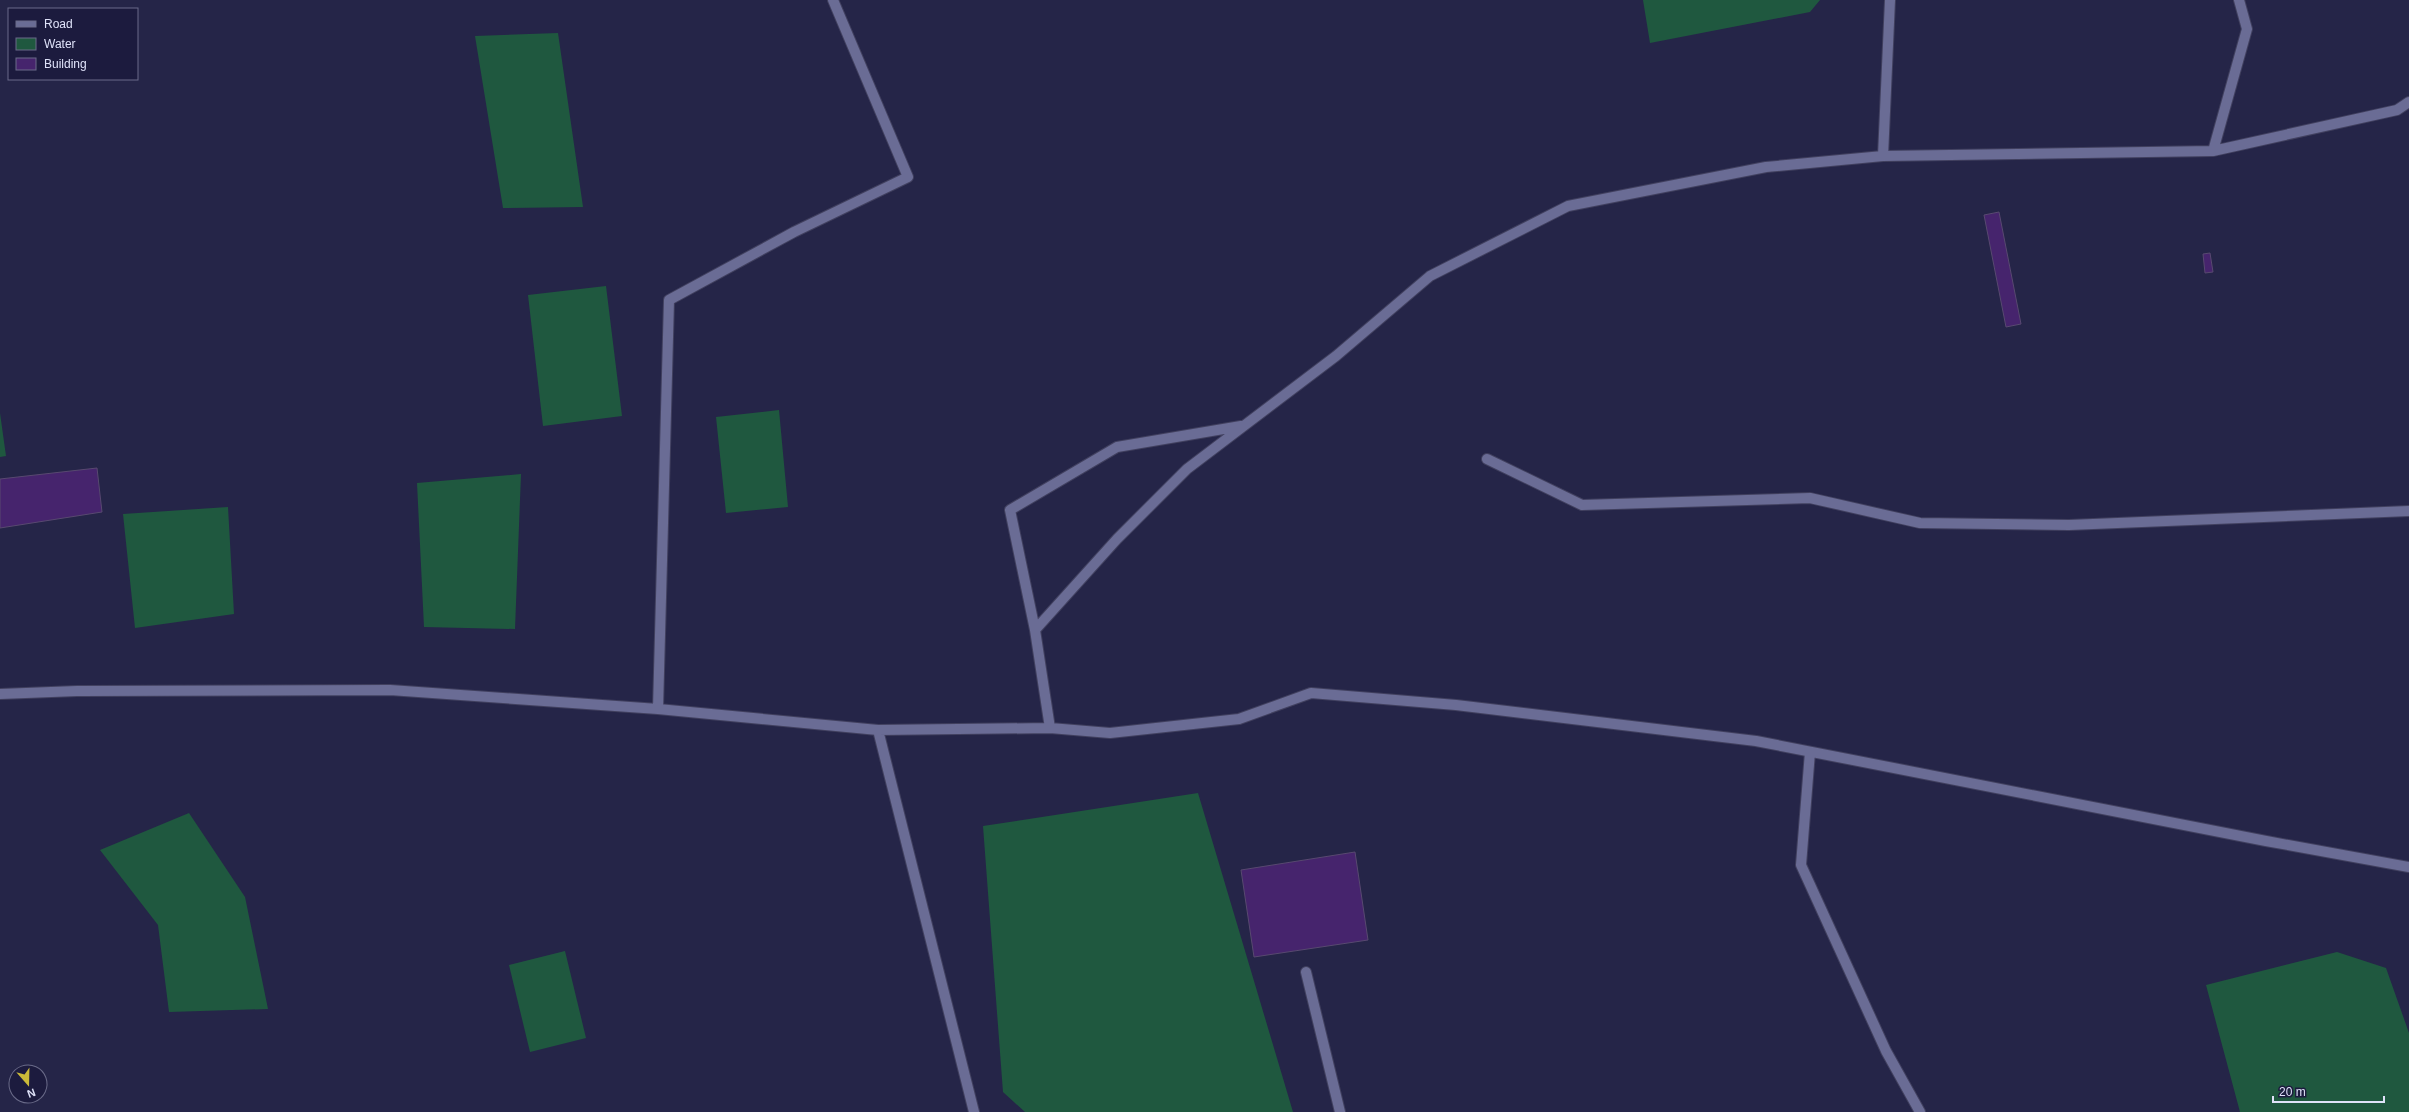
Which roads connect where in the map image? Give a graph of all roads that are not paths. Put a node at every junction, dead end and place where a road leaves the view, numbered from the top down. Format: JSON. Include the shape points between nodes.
{"nodes":[{"id":1,"x":833,"y":0,"type":"edge"},
{"id":2,"x":1890,"y":0,"type":"edge"},
{"id":3,"x":2238,"y":0,"type":"edge"},
{"id":4,"x":2409,"y":102,"type":"edge"},
{"id":5,"x":2213,"y":151,"type":"junction"},
{"id":6,"x":1883,"y":156,"type":"junction"},
{"id":7,"x":1243,"y":426,"type":"junction"},
{"id":8,"x":1487,"y":459,"type":"dead end"},
{"id":9,"x":2409,"y":511,"type":"edge"},
{"id":10,"x":1035,"y":630,"type":"junction"},
{"id":11,"x":0,"y":694,"type":"edge"},
{"id":12,"x":658,"y":709,"type":"junction"},
{"id":13,"x":1050,"y":728,"type":"junction"},
{"id":14,"x":878,"y":730,"type":"junction"},
{"id":15,"x":1810,"y":752,"type":"junction"},
{"id":16,"x":2409,"y":867,"type":"edge"},
{"id":17,"x":1306,"y":972,"type":"dead end"},
{"id":18,"x":974,"y":1112,"type":"edge"},
{"id":19,"x":1340,"y":1112,"type":"edge"},
{"id":20,"x":1920,"y":1112,"type":"edge"}],
"edges":[{"from":1,"to":12,"type":"street","via":[[908,177],[794,232],[669,300]]},
{"from":2,"to":6,"type":"street"},
{"from":3,"to":5,"type":"street","via":[[2246,29]]},
{"from":4,"to":5,"type":"street","via":[[2397,110]]},
{"from":5,"to":6,"type":"street"},
{"from":6,"to":7,"type":"street","via":[[1766,167],[1568,206],[1430,276],[1336,356]]},
{"from":7,"to":10,"type":"street","via":[[1187,468],[1117,539]]},
{"from":7,"to":10,"type":"street","via":[[1117,447],[1010,510]]},
{"from":8,"to":9,"type":"street","via":[[1582,505],[1810,498],[1920,523],[2069,525]]},
{"from":10,"to":13,"type":"street"},
{"from":11,"to":12,"type":"street","via":[[85,691],[390,690]]},
{"from":12,"to":14,"type":"street"},
{"from":13,"to":14,"type":"street"},
{"from":13,"to":15,"type":"street","via":[[1110,733],[1239,719],[1311,693],[1464,706],[1756,741]]},
{"from":14,"to":18,"type":"street"},
{"from":15,"to":16,"type":"street"},
{"from":15,"to":20,"type":"street","via":[[1801,865],[1886,1051]]},
{"from":17,"to":19,"type":"street"}]}
